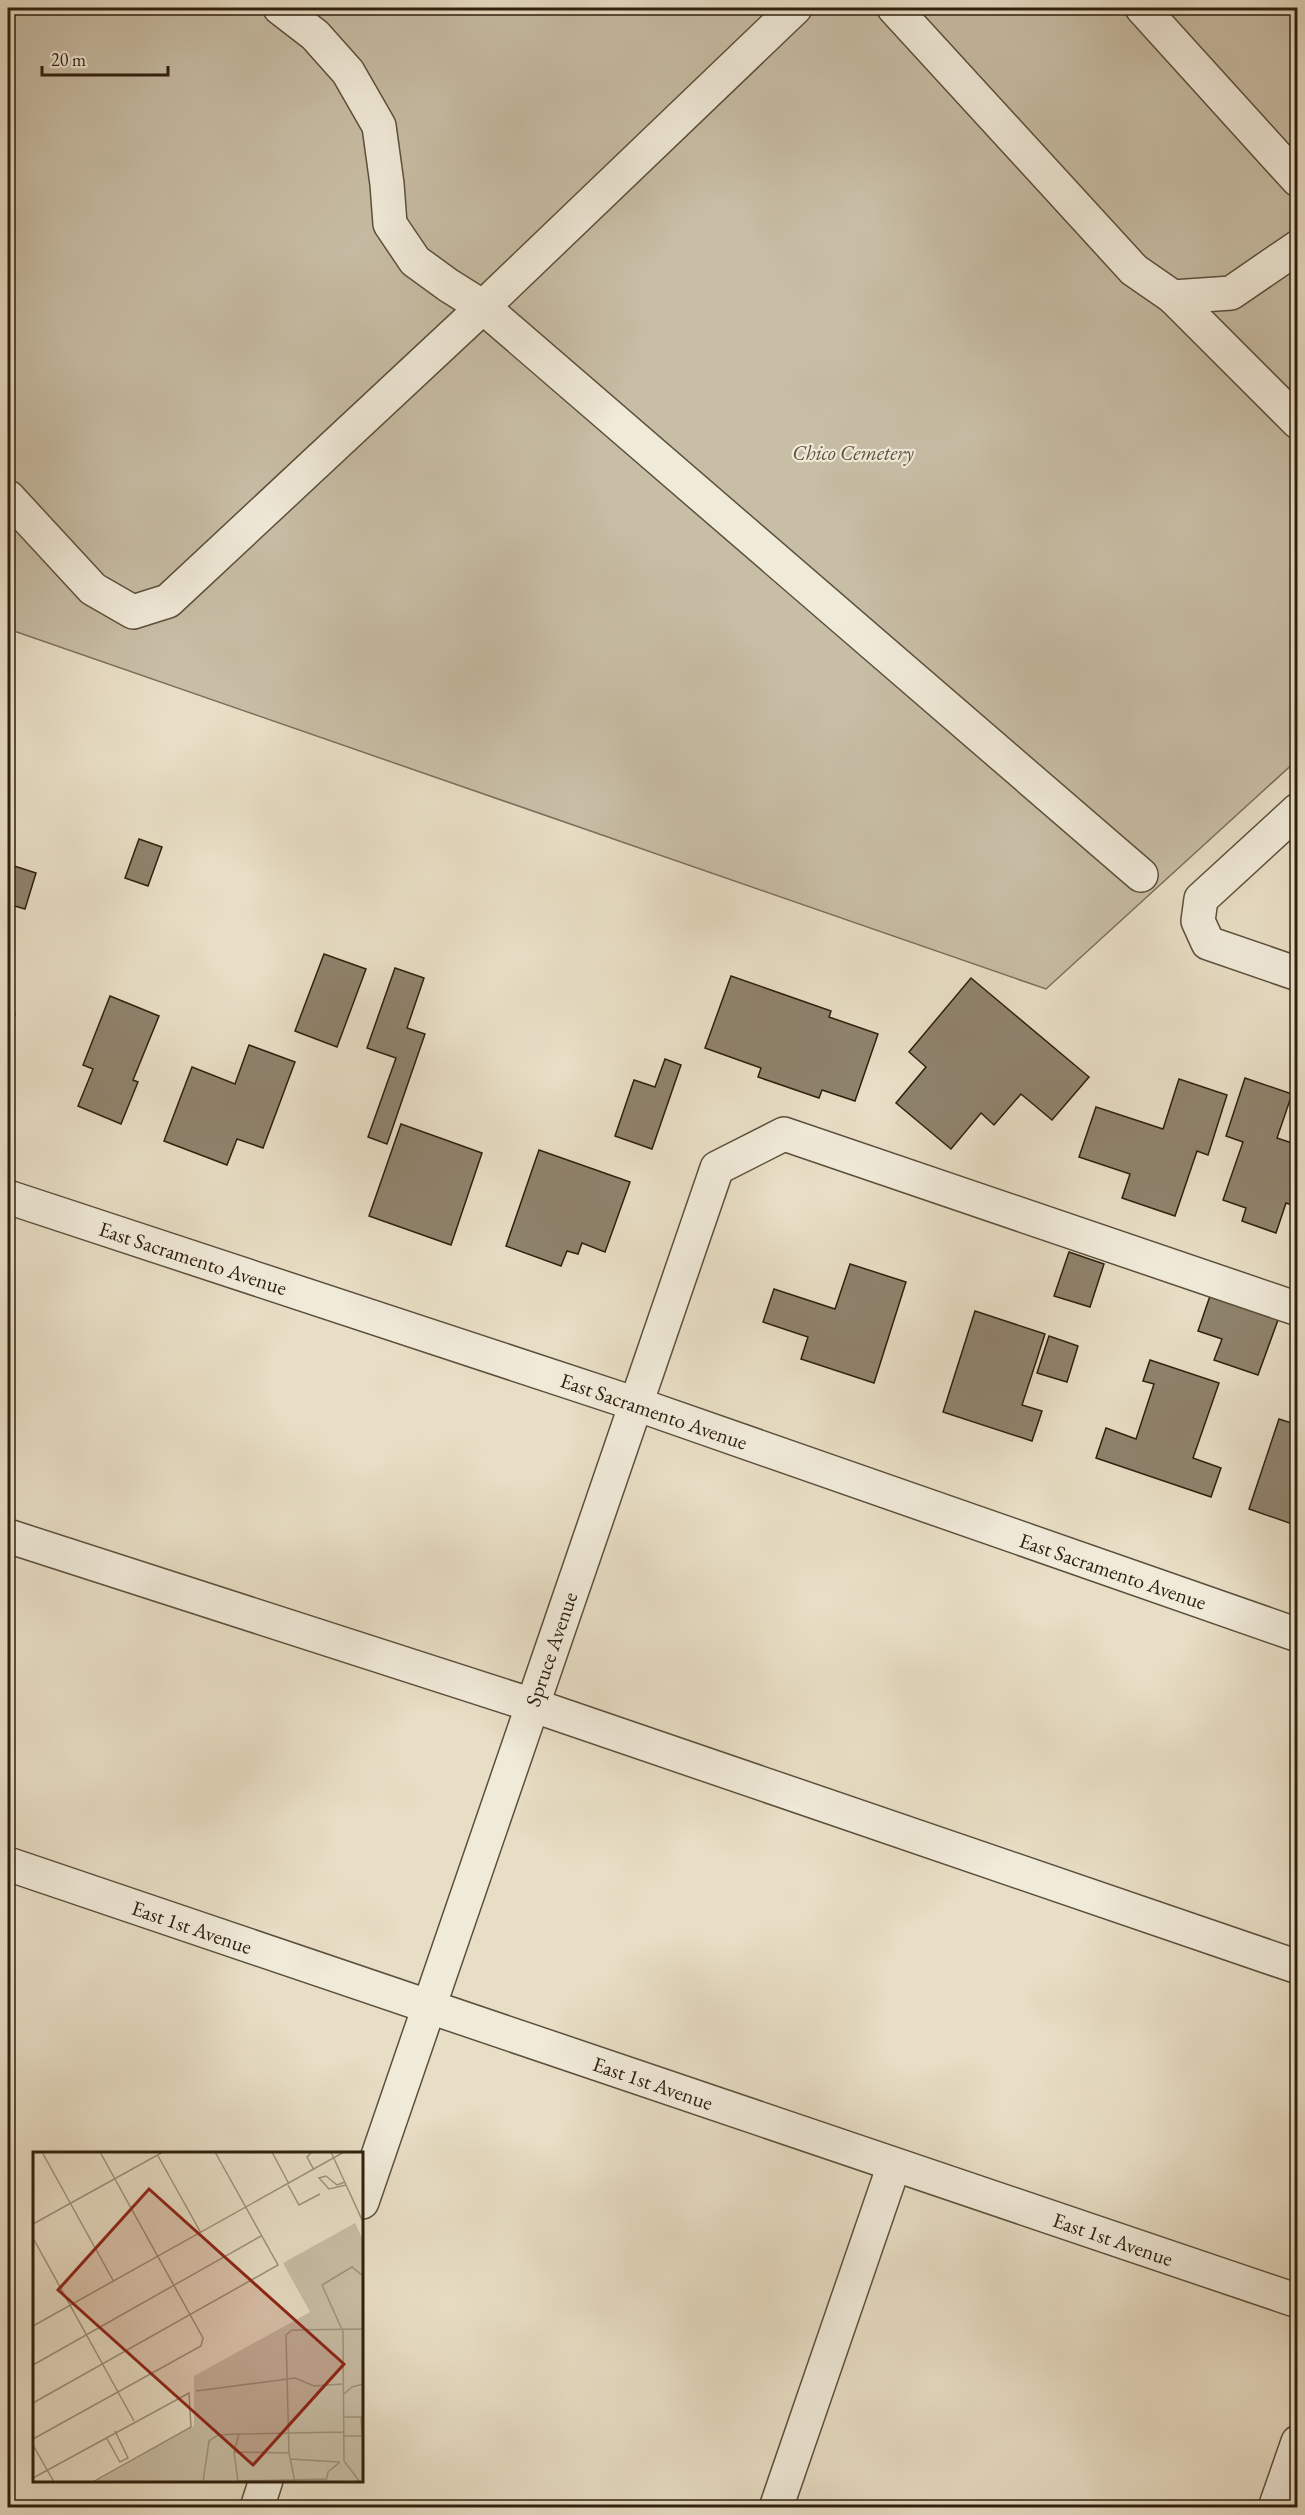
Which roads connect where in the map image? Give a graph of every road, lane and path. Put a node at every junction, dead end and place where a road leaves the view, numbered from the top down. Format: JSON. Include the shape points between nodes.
{"nodes":[{"id":1,"x":280,"y":8,"type":"edge"},
{"id":2,"x":795,"y":8,"type":"edge"},
{"id":3,"x":894,"y":8,"type":"edge"},
{"id":4,"x":1142,"y":8,"type":"edge"},
{"id":5,"x":1298,"y":180,"type":"edge"},
{"id":6,"x":1298,"y":247,"type":"edge"},
{"id":7,"x":1173,"y":297,"type":"junction"},
{"id":8,"x":483,"y":307,"type":"junction"},
{"id":9,"x":1298,"y":422,"type":"edge"},
{"id":10,"x":8,"y":497,"type":"edge"},
{"id":11,"x":1298,"y":810,"type":"edge"},
{"id":12,"x":1141,"y":875,"type":"dead end"},
{"id":13,"x":1298,"y":974,"type":"edge"},
{"id":14,"x":8,"y":1197,"type":"edge"},
{"id":15,"x":1298,"y":1309,"type":"edge"},
{"id":16,"x":636,"y":1404,"type":"junction"},
{"id":17,"x":8,"y":1536,"type":"edge"},
{"id":18,"x":1298,"y":1635,"type":"edge"},
{"id":19,"x":532,"y":1705,"type":"junction"},
{"id":20,"x":8,"y":1864,"type":"edge"},
{"id":21,"x":1298,"y":1967,"type":"edge"},
{"id":22,"x":428,"y":2007,"type":"junction"},
{"id":23,"x":894,"y":2165,"type":"junction"},
{"id":24,"x":363,"y":2199,"type":"edge"},
{"id":25,"x":1298,"y":2301,"type":"edge"},
{"id":26,"x":1298,"y":2442,"type":"edge"},
{"id":27,"x":266,"y":2482,"type":"edge"},
{"id":28,"x":256,"y":2508,"type":"edge"},
{"id":29,"x":776,"y":2508,"type":"edge"},
{"id":30,"x":1275,"y":2508,"type":"edge"}],
"edges":[{"from":1,"to":8,"type":"street","via":[[315,35],[348,72],[379,126],[390,224],[415,261]]},
{"from":2,"to":8,"type":"street"},
{"from":3,"to":7,"type":"street","via":[[1134,270]]},
{"from":4,"to":5,"type":"street"},
{"from":6,"to":7,"type":"street","via":[[1231,293]]},
{"from":7,"to":9,"type":"street"},
{"from":8,"to":10,"type":"street","via":[[168,601],[133,612],[93,589]]},
{"from":8,"to":12,"type":"street"},
{"from":11,"to":13,"type":"street","via":[[1201,899],[1198,921],[1208,943]]},
{"from":14,"to":16,"type":"street","name":"East Sacramento Avenue"},
{"from":15,"to":16,"type":"street","name":"Spruce Avenue","via":[[784,1134],[717,1168]]},
{"from":16,"to":18,"type":"street","name":"East Sacramento Avenue"},
{"from":16,"to":19,"type":"street","name":"Spruce Avenue"},
{"from":17,"to":19,"type":"street"},
{"from":19,"to":21,"type":"street"},
{"from":19,"to":22,"type":"street","name":"Spruce Avenue"},
{"from":20,"to":22,"type":"street","name":"East 1st Avenue"},
{"from":22,"to":23,"type":"street","name":"East 1st Avenue"},
{"from":22,"to":24,"type":"street","name":"Spruce Avenue"},
{"from":23,"to":25,"type":"street","name":"East 1st Avenue"},
{"from":23,"to":29,"type":"street"},
{"from":26,"to":30,"type":"street"},
{"from":27,"to":28,"type":"street"}]}
